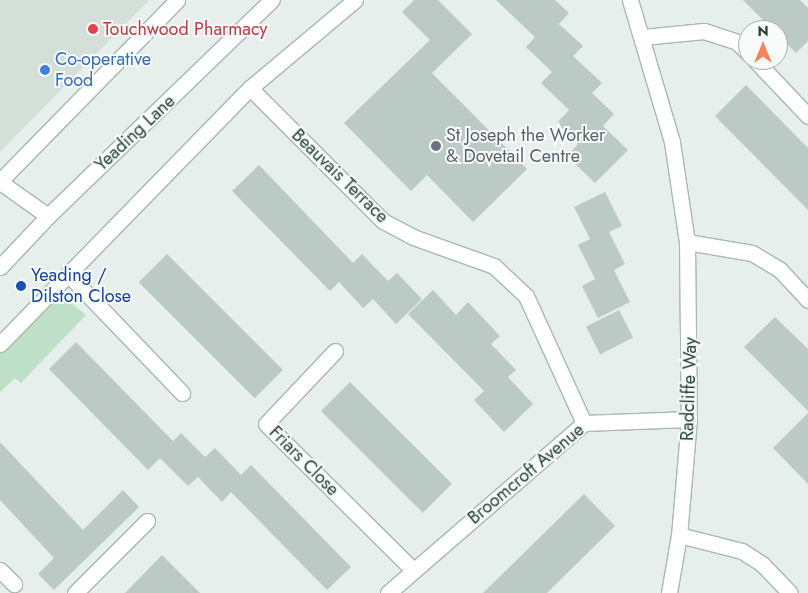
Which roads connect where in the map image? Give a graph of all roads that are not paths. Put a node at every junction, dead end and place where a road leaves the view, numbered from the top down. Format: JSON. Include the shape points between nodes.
{"nodes":[{"id":1,"x":177,"y":0,"type":"edge"},
{"id":2,"x":272,"y":0,"type":"edge"},
{"id":3,"x":355,"y":0,"type":"edge"},
{"id":4,"x":630,"y":0,"type":"edge"},
{"id":5,"x":643,"y":37,"type":"junction"},
{"id":6,"x":738,"y":43,"type":"edge"},
{"id":7,"x":764,"y":70,"type":"edge"},
{"id":8,"x":250,"y":88,"type":"junction"},
{"id":9,"x":808,"y":116,"type":"edge"},
{"id":10,"x":0,"y":182,"type":"edge"},
{"id":11,"x":48,"y":216,"type":"junction"},
{"id":12,"x":687,"y":242,"type":"junction"},
{"id":13,"x":0,"y":267,"type":"edge"},
{"id":14,"x":68,"y":274,"type":"junction"},
{"id":15,"x":808,"y":300,"type":"edge"},
{"id":16,"x":1,"y":342,"type":"edge"},
{"id":17,"x":335,"y":351,"type":"dead end"},
{"id":18,"x":182,"y":394,"type":"dead end"},
{"id":19,"x":690,"y":419,"type":"junction"},
{"id":20,"x":584,"y":423,"type":"junction"},
{"id":21,"x":147,"y":521,"type":"dead end"},
{"id":22,"x":679,"y":535,"type":"junction"},
{"id":23,"x":0,"y":570,"type":"edge"},
{"id":24,"x":413,"y":570,"type":"junction"},
{"id":25,"x":14,"y":584,"type":"dead end"},
{"id":26,"x":75,"y":593,"type":"edge"},
{"id":27,"x":388,"y":593,"type":"edge"},
{"id":28,"x":669,"y":593,"type":"edge"},
{"id":29,"x":790,"y":593,"type":"edge"}],
"edges":[{"from":1,"to":10,"type":"street"},
{"from":2,"to":11,"type":"street","name":"Yeading Lane"},
{"from":3,"to":8,"type":"street"},
{"from":4,"to":5,"type":"street","name":"Radcliffe Way"},
{"from":5,"to":6,"type":"street","via":[[704,31]]},
{"from":5,"to":12,"type":"street","name":"Radcliffe Way","via":[[672,142]]},
{"from":7,"to":9,"type":"street"},
{"from":8,"to":14,"type":"street"},
{"from":8,"to":20,"type":"street","name":"Beauvais Terrace","via":[[383,220],[413,237],[494,266],[526,296]]},
{"from":10,"to":11,"type":"street"},
{"from":11,"to":13,"type":"street","name":"Yeading Lane"},
{"from":12,"to":15,"type":"street","via":[[752,253],[780,270]]},
{"from":12,"to":19,"type":"street","name":"Radcliffe Way"},
{"from":14,"to":16,"type":"street"},
{"from":14,"to":18,"type":"street"},
{"from":17,"to":24,"type":"street","name":"Friars Close","via":[[266,424]]},
{"from":19,"to":20,"type":"street","name":"Broomcroft Avenue"},
{"from":19,"to":22,"type":"street","name":"Radcliffe Way"},
{"from":20,"to":24,"type":"street","name":"Broomcroft Avenue"},
{"from":21,"to":26,"type":"street"},
{"from":22,"to":28,"type":"street","name":"Radcliffe Way"},
{"from":22,"to":29,"type":"street","via":[[742,551],[762,564]]},
{"from":23,"to":25,"type":"street"},
{"from":24,"to":27,"type":"street","name":"Broomcroft Avenue"}]}
